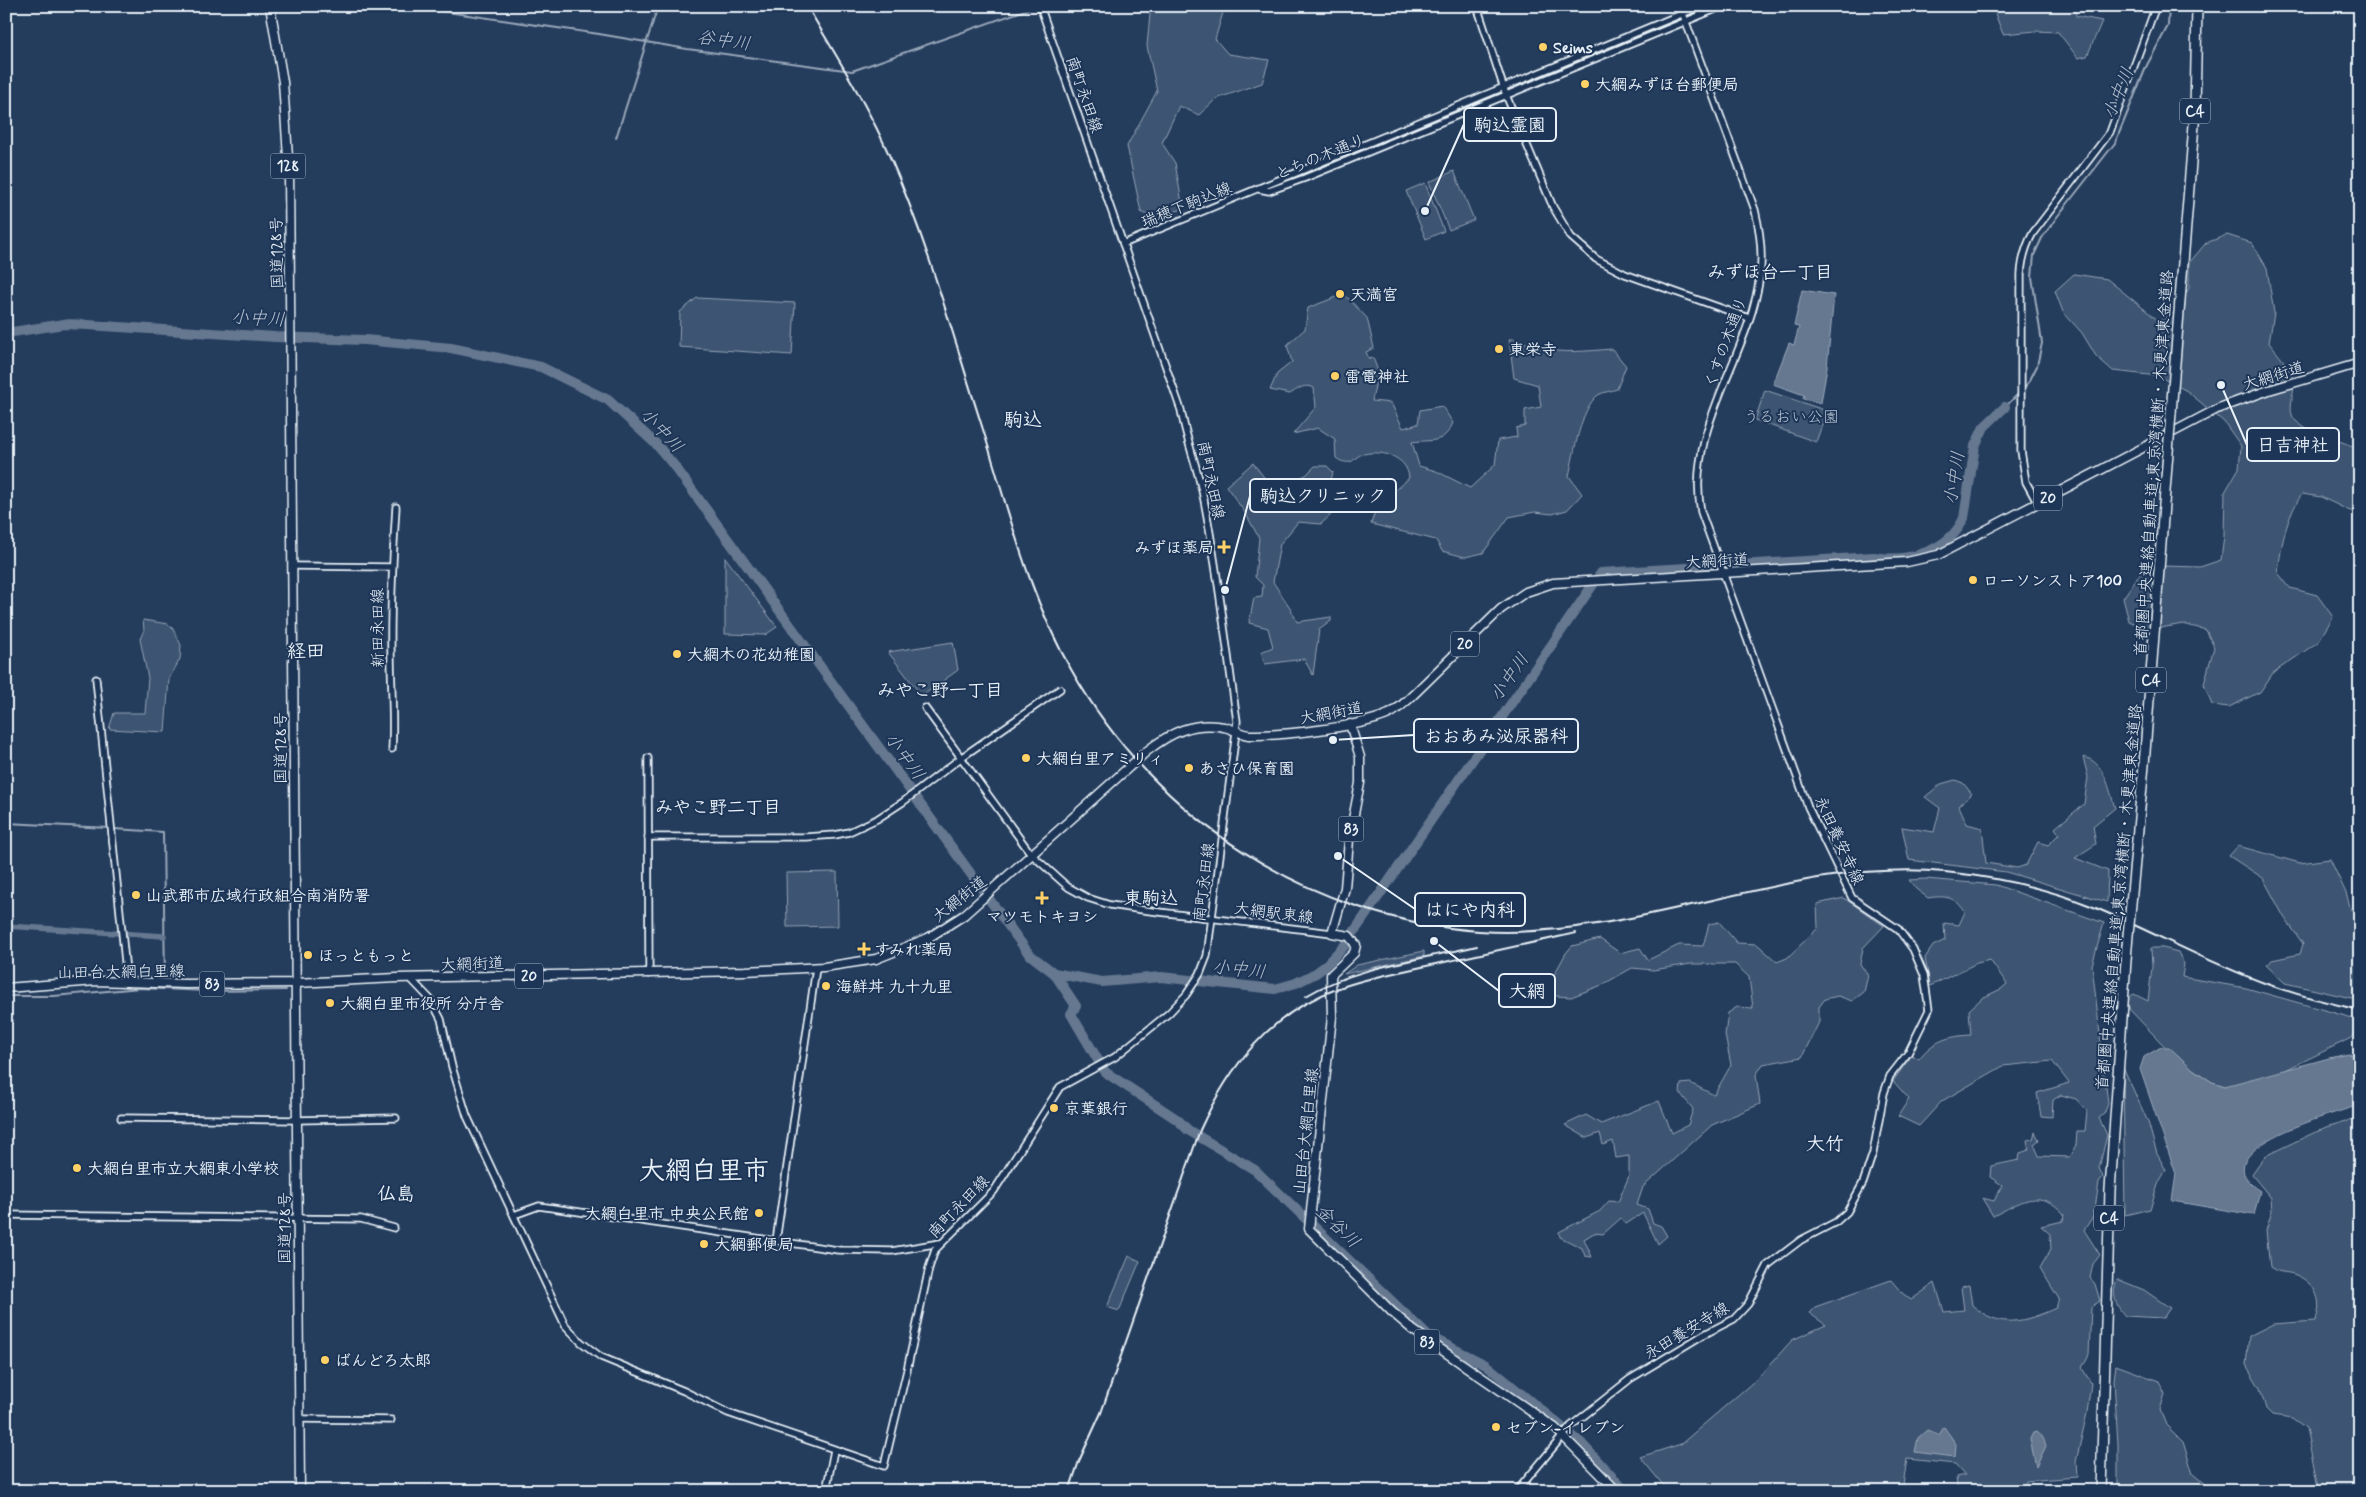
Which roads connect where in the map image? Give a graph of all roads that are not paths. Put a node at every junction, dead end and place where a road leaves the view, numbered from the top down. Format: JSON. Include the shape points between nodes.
{"nodes":[{"id":1,"x":270,"y":6,"type":"edge"},
{"id":2,"x":1040,"y":6,"type":"edge"},
{"id":3,"x":1477,"y":6,"type":"edge"},
{"id":4,"x":1680,"y":6,"type":"edge"},
{"id":5,"x":1701,"y":6,"type":"edge"},
{"id":6,"x":1723,"y":6,"type":"edge"},
{"id":7,"x":2156,"y":6,"type":"edge"},
{"id":8,"x":2197,"y":6,"type":"edge"},
{"id":9,"x":1682,"y":14,"type":"junction"},
{"id":10,"x":1685,"y":21,"type":"junction"},
{"id":11,"x":1504,"y":87,"type":"junction"},
{"id":12,"x":1506,"y":95,"type":"junction"},
{"id":13,"x":1259,"y":189,"type":"junction"},
{"id":14,"x":1123,"y":244,"type":"junction"},
{"id":15,"x":1749,"y":318,"type":"junction"},
{"id":16,"x":2360,"y":363,"type":"edge"},
{"id":17,"x":2038,"y":504,"type":"junction"},
{"id":18,"x":396,"y":507,"type":"dead end"},
{"id":19,"x":292,"y":566,"type":"junction"},
{"id":20,"x":392,"y":567,"type":"junction"},
{"id":21,"x":1722,"y":573,"type":"junction"},
{"id":22,"x":96,"y":679,"type":"dead end"},
{"id":23,"x":1060,"y":689,"type":"dead end"},
{"id":24,"x":925,"y":708,"type":"dead end"},
{"id":25,"x":1350,"y":724,"type":"junction"},
{"id":26,"x":1236,"y":732,"type":"junction"},
{"id":27,"x":392,"y":749,"type":"dead end"},
{"id":28,"x":962,"y":757,"type":"junction"},
{"id":29,"x":648,"y":758,"type":"dead end"},
{"id":30,"x":648,"y":837,"type":"junction"},
{"id":31,"x":1031,"y":854,"type":"junction"},
{"id":32,"x":1212,"y":919,"type":"junction"},
{"id":33,"x":1332,"y":933,"type":"junction"},
{"id":34,"x":816,"y":968,"type":"junction"},
{"id":35,"x":649,"y":974,"type":"junction"},
{"id":36,"x":410,"y":978,"type":"junction"},
{"id":37,"x":127,"y":981,"type":"junction"},
{"id":38,"x":296,"y":983,"type":"junction"},
{"id":39,"x":6,"y":988,"type":"edge"},
{"id":40,"x":121,"y":1118,"type":"dead end"},
{"id":41,"x":396,"y":1118,"type":"dead end"},
{"id":42,"x":296,"y":1120,"type":"junction"},
{"id":43,"x":6,"y":1215,"type":"edge"},
{"id":44,"x":514,"y":1215,"type":"junction"},
{"id":45,"x":298,"y":1218,"type":"junction"},
{"id":46,"x":394,"y":1228,"type":"dead end"},
{"id":47,"x":776,"y":1241,"type":"junction"},
{"id":48,"x":940,"y":1243,"type":"junction"},
{"id":49,"x":300,"y":1420,"type":"junction"},
{"id":50,"x":391,"y":1420,"type":"dead end"},
{"id":51,"x":1562,"y":1434,"type":"junction"},
{"id":52,"x":834,"y":1450,"type":"junction"},
{"id":53,"x":300,"y":1491,"type":"edge"},
{"id":54,"x":826,"y":1491,"type":"edge"},
{"id":55,"x":1517,"y":1491,"type":"edge"},
{"id":56,"x":1617,"y":1491,"type":"edge"},
{"id":57,"x":2101,"y":1491,"type":"edge"}],
"edges":[{"from":1,"to":19,"type":"main road","name":"国道128号","number":"128","via":[[283,82],[286,126]]},
{"from":2,"to":14,"type":"street","name":"南町永田線"},
{"from":3,"to":11,"type":"street"},
{"from":4,"to":9,"type":"street","name":"くすの木通り"},
{"from":5,"to":9,"type":"street","name":"とちの木通り"},
{"from":6,"to":10,"type":"street","name":"とちの木通り"},
{"from":7,"to":17,"type":"street","via":[[2110,132],[2026,246],[2021,274],[2023,470]]},
{"from":8,"to":57,"type":"highway","name":"首都圏中央連絡自動車道;東京湾横断・木更津東金道路","number":"C4","bridge":true,"via":[[2195,112],[2127,946],[2110,1200]]},
{"from":9,"to":10,"type":"street","name":"くすの木通り"},
{"from":9,"to":11,"type":"street","name":"とちの木通り"},
{"from":10,"to":12,"type":"street","name":"とちの木通り"},
{"from":10,"to":15,"type":"street","name":"くすの木通り","via":[[1759,231],[1760,275]]},
{"from":11,"to":12,"type":"street"},
{"from":11,"to":13,"type":"street","name":"とちの木通り"},
{"from":12,"to":13,"type":"street","name":"とちの木通り","via":[[1305,178],[1269,191]]},
{"from":12,"to":15,"type":"street","via":[[1553,206],[1582,249],[1625,274]]},
{"from":13,"to":14,"type":"street","name":"瑞穂下駒込線"},
{"from":14,"to":26,"type":"street","name":"南町永田線","via":[[1181,410],[1197,466],[1237,721]]},
{"from":15,"to":21,"type":"street","name":"くすの木通り","via":[[1703,442],[1697,472],[1701,512]]},
{"from":16,"to":17,"type":"main road","name":"大網街道","number":"20","via":[[2219,408]]},
{"from":17,"to":21,"type":"main road","name":"大網街道","number":"20","via":[[1930,557],[1906,562]]},
{"from":18,"to":20,"type":"street","name":"新田永田線"},
{"from":19,"to":20,"type":"street"},
{"from":19,"to":38,"type":"main road","name":"国道128号","number":"128"},
{"from":20,"to":27,"type":"street","name":"新田永田線"},
{"from":21,"to":25,"type":"main road","name":"大網街道","number":"20","via":[[1553,583],[1518,596],[1396,710]]},
{"from":21,"to":51,"type":"street","name":"永田養安寺線","via":[[1808,807],[1852,898],[1898,929],[1907,939],[1924,975],[1928,1010],[1908,1054],[1890,1076],[1863,1184],[1847,1212],[1768,1265],[1748,1304],[1734,1319],[1630,1380]]},
{"from":22,"to":37,"type":"street"},
{"from":23,"to":28,"type":"street"},
{"from":24,"to":28,"type":"street","name":"大網駅東線"},
{"from":25,"to":26,"type":"main road","name":"大網街道","number":"20","via":[[1249,735]]},
{"from":25,"to":33,"type":"main road","number":"83","via":[[1360,757],[1360,783],[1349,840],[1345,888]]},
{"from":26,"to":31,"type":"main road","name":"大網街道","number":"20","via":[[1225,727],[1202,725],[1169,734]]},
{"from":26,"to":32,"type":"street","name":"南町永田線"},
{"from":28,"to":30,"type":"street","via":[[903,802],[865,825],[835,835]]},
{"from":28,"to":31,"type":"street","name":"大網駅東線"},
{"from":29,"to":30,"type":"street"},
{"from":30,"to":35,"type":"street"},
{"from":31,"to":32,"type":"street","name":"大網駅東線","via":[[1068,887],[1088,898],[1110,905]]},
{"from":31,"to":34,"type":"main road","name":"大網街道","number":"20","via":[[951,925],[893,954]]},
{"from":32,"to":33,"type":"street","name":"大網駅東線"},
{"from":32,"to":48,"type":"street","name":"南町永田線","via":[[1207,956],[1195,981],[1177,1006],[1128,1048],[1099,1068],[1060,1087],[994,1192]]},
{"from":33,"to":51,"type":"main road","name":"山田台大網白里線","number":"83","via":[[1349,936],[1356,945],[1354,953],[1331,975],[1332,1016],[1309,1228],[1392,1312],[1427,1342]]},
{"from":34,"to":35,"type":"main road","name":"大網街道","number":"20"},
{"from":34,"to":47,"type":"street"},
{"from":35,"to":36,"type":"main road","name":"大網街道","number":"20"},
{"from":36,"to":38,"type":"main road","name":"大網街道","number":"20"},
{"from":36,"to":44,"type":"street","via":[[431,1000],[442,1019],[461,1102]]},
{"from":37,"to":38,"type":"main road","name":"山田台大網白里線","number":"83"},
{"from":37,"to":39,"type":"main road","name":"山田台大網白里線","number":"83"},
{"from":38,"to":42,"type":"main road","name":"国道128号","number":"128"},
{"from":40,"to":42,"type":"street"},
{"from":41,"to":42,"type":"street"},
{"from":42,"to":45,"type":"main road","name":"国道128号","number":"128"},
{"from":43,"to":45,"type":"street"},
{"from":44,"to":47,"type":"street","via":[[539,1206]]},
{"from":44,"to":52,"type":"street","via":[[565,1326],[580,1342],[601,1357],[728,1413]]},
{"from":45,"to":46,"type":"street","via":[[361,1219]]},
{"from":45,"to":49,"type":"main road","name":"国道128号","number":"128"},
{"from":47,"to":48,"type":"street","via":[[838,1250],[892,1251]]},
{"from":48,"to":52,"type":"street","name":"南町永田線","via":[[930,1261],[884,1466]]},
{"from":49,"to":50,"type":"street"},
{"from":49,"to":53,"type":"main road","name":"国道128号","number":"128"},
{"from":51,"to":55,"type":"street","name":"永田養安寺線"},
{"from":51,"to":56,"type":"main road","name":"山田台大網白里線","number":"83"},
{"from":52,"to":54,"type":"street"}]}
